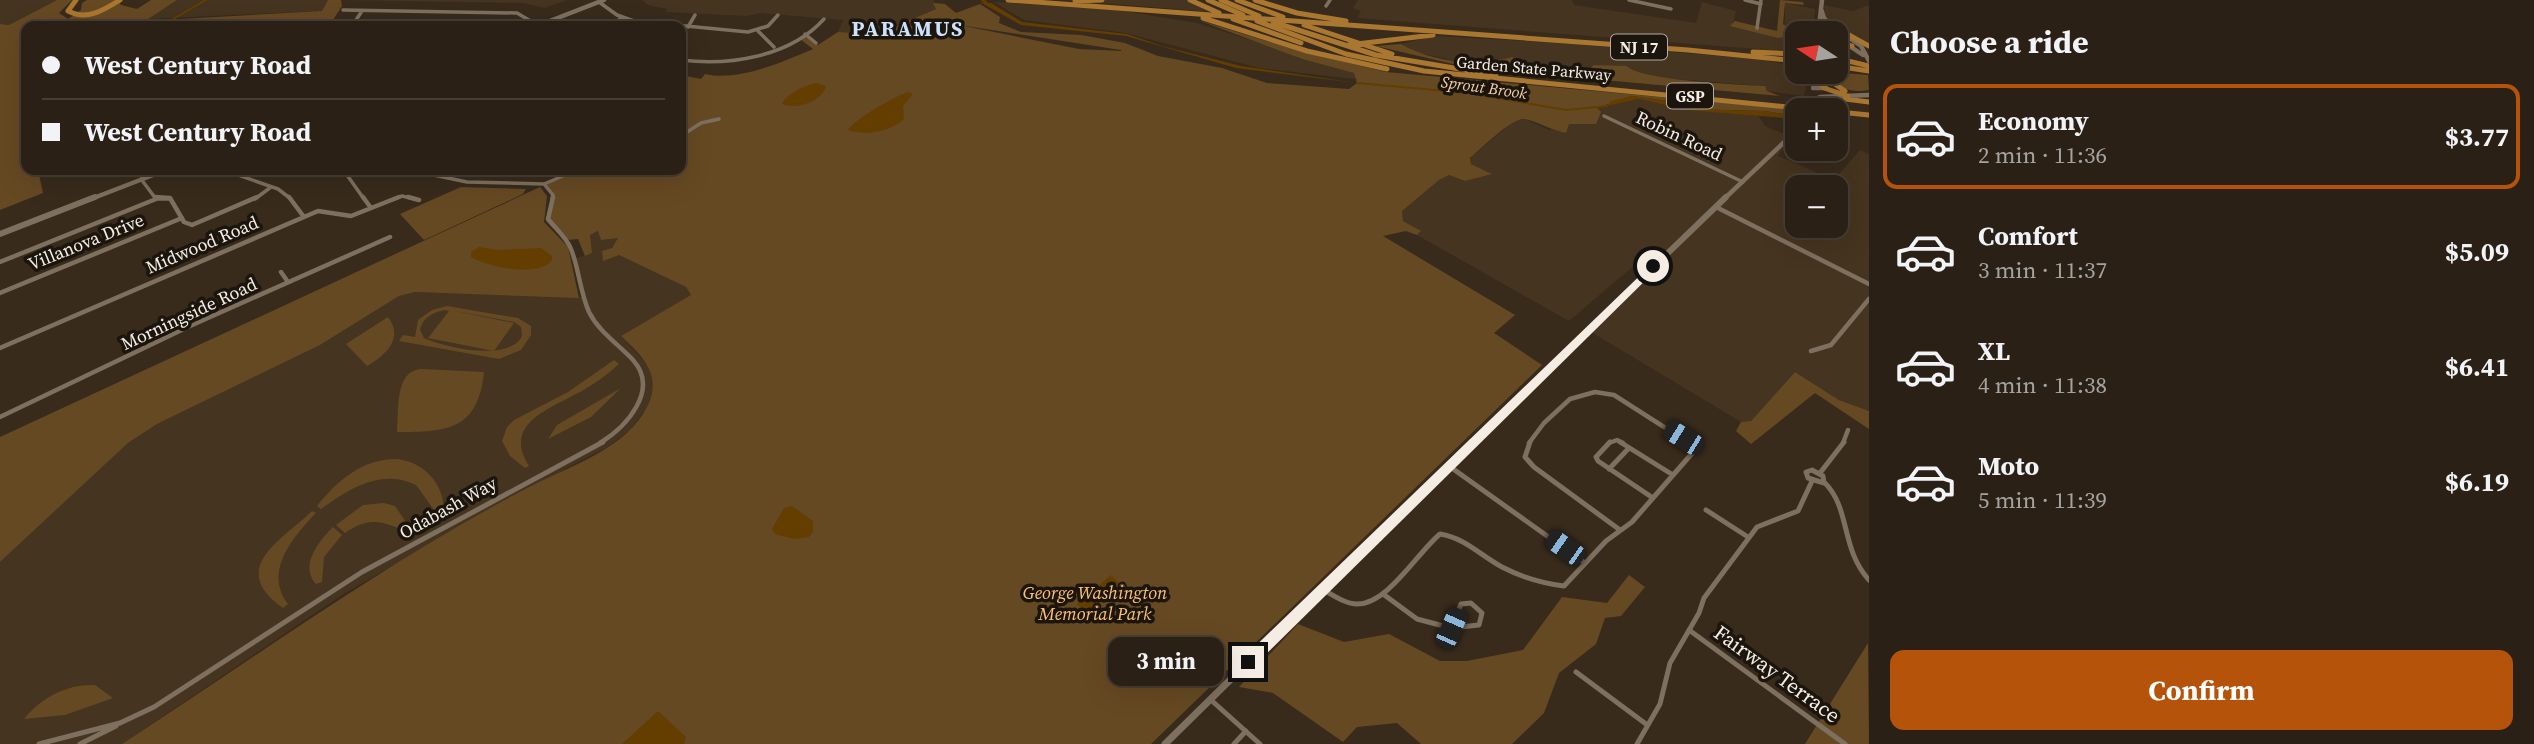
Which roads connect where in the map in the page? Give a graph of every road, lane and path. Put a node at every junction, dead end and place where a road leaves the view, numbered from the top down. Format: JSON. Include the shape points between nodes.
{"nodes":[{"id":1,"x":78,"y":0,"type":"edge"},
{"id":2,"x":1008,"y":0,"type":"edge"},
{"id":3,"x":1102,"y":0,"type":"edge"},
{"id":4,"x":1190,"y":0,"type":"edge"},
{"id":5,"x":1208,"y":0,"type":"edge"},
{"id":6,"x":1221,"y":0,"type":"edge"},
{"id":7,"x":1237,"y":0,"type":"edge"},
{"id":8,"x":1255,"y":0,"type":"edge"},
{"id":9,"x":1330,"y":0,"type":"edge"},
{"id":10,"x":1629,"y":0,"type":"edge"},
{"id":11,"x":1745,"y":0,"type":"edge"},
{"id":12,"x":1822,"y":0,"type":"edge"},
{"id":13,"x":115,"y":1,"type":"edge"},
{"id":14,"x":602,"y":1,"type":"edge"},
{"id":15,"x":1059,"y":1,"type":"edge"},
{"id":16,"x":1650,"y":2,"type":"edge"},
{"id":17,"x":1761,"y":2,"type":"edge"},
{"id":18,"x":1325,"y":6,"type":"dead end"},
{"id":19,"x":1120,"y":8,"type":"junction"},
{"id":20,"x":1671,"y":9,"type":"dead end"},
{"id":21,"x":1821,"y":9,"type":"junction"},
{"id":22,"x":343,"y":10,"type":"dead end"},
{"id":23,"x":362,"y":11,"type":"junction"},
{"id":24,"x":695,"y":15,"type":"dead end"},
{"id":25,"x":778,"y":15,"type":"dead end"},
{"id":26,"x":622,"y":17,"type":"junction"},
{"id":27,"x":824,"y":19,"type":"dead end"},
{"id":28,"x":355,"y":21,"type":"edge"},
{"id":29,"x":530,"y":21,"type":"edge"},
{"id":30,"x":551,"y":21,"type":"edge"},
{"id":31,"x":618,"y":21,"type":"edge"},
{"id":32,"x":642,"y":21,"type":"edge"},
{"id":33,"x":1820,"y":21,"type":"edge"},
{"id":34,"x":1827,"y":21,"type":"edge"},
{"id":35,"x":1358,"y":22,"type":"junction"},
{"id":36,"x":688,"y":27,"type":"joint"},
{"id":37,"x":1757,"y":28,"type":"dead end"},
{"id":38,"x":758,"y":31,"type":"junction"},
{"id":39,"x":805,"y":34,"type":"junction"},
{"id":40,"x":1465,"y":34,"type":"junction"},
{"id":41,"x":1848,"y":34,"type":"edge"},
{"id":42,"x":1848,"y":39,"type":"edge"},
{"id":43,"x":1848,"y":41,"type":"edge"},
{"id":44,"x":816,"y":43,"type":"dead end"},
{"id":45,"x":1848,"y":43,"type":"edge"},
{"id":46,"x":1854,"y":44,"type":"junction"},
{"id":47,"x":1869,"y":46,"type":"edge"},
{"id":48,"x":774,"y":47,"type":"junction"},
{"id":49,"x":1785,"y":58,"type":"edge"},
{"id":50,"x":1785,"y":59,"type":"edge"},
{"id":51,"x":686,"y":60,"type":"edge"},
{"id":52,"x":1848,"y":65,"type":"edge"},
{"id":53,"x":1848,"y":65,"type":"edge"},
{"id":54,"x":1869,"y":66,"type":"edge"},
{"id":55,"x":1454,"y":69,"type":"junction"},
{"id":56,"x":1503,"y":80,"type":"junction"},
{"id":57,"x":1813,"y":84,"type":"edge"},
{"id":58,"x":1821,"y":84,"type":"edge"},
{"id":59,"x":1831,"y":84,"type":"edge"},
{"id":60,"x":1813,"y":88,"type":"junction"},
{"id":61,"x":1824,"y":88,"type":"junction"},
{"id":62,"x":1846,"y":94,"type":"junction"},
{"id":63,"x":1869,"y":95,"type":"edge"},
{"id":64,"x":1829,"y":96,"type":"junction"},
{"id":65,"x":1812,"y":98,"type":"edge"},
{"id":66,"x":1823,"y":98,"type":"edge"},
{"id":67,"x":1869,"y":101,"type":"edge"},
{"id":68,"x":1785,"y":102,"type":"edge"},
{"id":69,"x":1785,"y":103,"type":"edge"},
{"id":70,"x":1848,"y":110,"type":"edge"},
{"id":71,"x":1869,"y":113,"type":"edge"},
{"id":72,"x":1604,"y":116,"type":"dead end"},
{"id":73,"x":719,"y":119,"type":"dead end"},
{"id":74,"x":686,"y":133,"type":"edge"},
{"id":75,"x":1785,"y":141,"type":"edge"},
{"id":76,"x":152,"y":175,"type":"edge"},
{"id":77,"x":238,"y":175,"type":"edge"},
{"id":78,"x":347,"y":175,"type":"edge"},
{"id":79,"x":434,"y":175,"type":"edge"},
{"id":80,"x":565,"y":175,"type":"edge"},
{"id":81,"x":141,"y":179,"type":"junction"},
{"id":82,"x":1742,"y":182,"type":"junction"},
{"id":83,"x":544,"y":184,"type":"junction"},
{"id":84,"x":271,"y":187,"type":"junction"},
{"id":85,"x":156,"y":199,"type":"junction"},
{"id":86,"x":419,"y":200,"type":"dead end"},
{"id":87,"x":1716,"y":207,"type":"junction"},
{"id":88,"x":371,"y":208,"type":"junction"},
{"id":89,"x":304,"y":217,"type":"junction"},
{"id":90,"x":183,"y":218,"type":"junction"},
{"id":91,"x":0,"y":234,"type":"edge"},
{"id":92,"x":390,"y":237,"type":"dead end"},
{"id":93,"x":0,"y":262,"type":"edge"},
{"id":94,"x":281,"y":272,"type":"dead end"},
{"id":95,"x":288,"y":282,"type":"junction"},
{"id":96,"x":1869,"y":284,"type":"edge"},
{"id":97,"x":0,"y":293,"type":"edge"},
{"id":98,"x":1869,"y":299,"type":"edge"},
{"id":99,"x":0,"y":348,"type":"edge"},
{"id":100,"x":1811,"y":351,"type":"dead end"},
{"id":101,"x":0,"y":417,"type":"edge"},
{"id":102,"x":1848,"y":430,"type":"dead end"},
{"id":103,"x":1629,"y":448,"type":"junction"},
{"id":104,"x":1448,"y":466,"type":"junction"},
{"id":105,"x":1609,"y":469,"type":"junction"},
{"id":106,"x":1819,"y":473,"type":"junction"},
{"id":107,"x":1673,"y":475,"type":"junction"},
{"id":108,"x":1812,"y":481,"type":"junction"},
{"id":109,"x":1824,"y":482,"type":"junction"},
{"id":110,"x":1653,"y":498,"type":"junction"},
{"id":111,"x":1706,"y":510,"type":"dead end"},
{"id":112,"x":1620,"y":530,"type":"junction"},
{"id":113,"x":1748,"y":537,"type":"junction"},
{"id":114,"x":1585,"y":563,"type":"junction"},
{"id":115,"x":1869,"y":580,"type":"edge"},
{"id":116,"x":1322,"y":589,"type":"junction"},
{"id":117,"x":1383,"y":594,"type":"junction"},
{"id":118,"x":1451,"y":628,"type":"junction"},
{"id":119,"x":1689,"y":631,"type":"junction"},
{"id":120,"x":1576,"y":672,"type":"dead end"},
{"id":121,"x":1210,"y":699,"type":"junction"},
{"id":122,"x":154,"y":707,"type":"junction"},
{"id":123,"x":1646,"y":724,"type":"junction"},
{"id":124,"x":1246,"y":731,"type":"junction"},
{"id":125,"x":39,"y":744,"type":"edge"},
{"id":126,"x":80,"y":744,"type":"edge"},
{"id":127,"x":1165,"y":744,"type":"edge"},
{"id":128,"x":1234,"y":744,"type":"edge"},
{"id":129,"x":1260,"y":744,"type":"edge"},
{"id":130,"x":1637,"y":744,"type":"edge"},
{"id":131,"x":1845,"y":744,"type":"edge"}],
"edges":[{"from":1,"to":13,"type":"highway","via":[[68,9],[77,15],[95,13]]},
{"from":2,"to":15,"type":"highway","number":"NJ 17"},
{"from":3,"to":15,"type":"highway"},
{"from":4,"to":40,"type":"highway","via":[[1284,39],[1320,45]]},
{"from":5,"to":56,"type":"highway","name":"Garden State Parkway","number":"GSP","via":[[1333,50],[1410,69]]},
{"from":6,"to":55,"type":"highway","name":"Garden State Parkway","number":"GSP","via":[[1329,42]]},
{"from":7,"to":55,"type":"highway","via":[[1349,41]]},
{"from":8,"to":35,"type":"highway","via":[[1297,13]]},
{"from":9,"to":18,"type":"street"},
{"from":10,"to":16,"type":"street"},
{"from":11,"to":17,"type":"street"},
{"from":12,"to":21,"type":"main road"},
{"from":14,"to":26,"type":"street"},
{"from":14,"to":30,"type":"main road"},
{"from":15,"to":19,"type":"highway","number":"NJ 17"},
{"from":15,"to":35,"type":"highway","number":"NJ 17"},
{"from":16,"to":20,"type":"street"},
{"from":17,"to":37,"type":"street"},
{"from":19,"to":40,"type":"highway","number":"NJ 17"},
{"from":19,"to":56,"type":"highway","via":[[1208,19],[1365,65]]},
{"from":21,"to":33,"type":"main road"},
{"from":21,"to":34,"type":"main road"},
{"from":22,"to":23,"type":"street"},
{"from":23,"to":28,"type":"street"},
{"from":23,"to":29,"type":"street","via":[[516,13]]},
{"from":24,"to":36,"type":"street"},
{"from":25,"to":38,"type":"street"},
{"from":26,"to":31,"type":"street"},
{"from":26,"to":32,"type":"street"},
{"from":27,"to":39,"type":"street"},
{"from":35,"to":49,"type":"highway","number":"NJ 17"},
{"from":36,"to":38,"type":"street"},
{"from":38,"to":48,"type":"street"},
{"from":39,"to":44,"type":"street"},
{"from":39,"to":48,"type":"street"},
{"from":40,"to":50,"type":"highway","number":"NJ 17"},
{"from":41,"to":47,"type":"highway"},
{"from":42,"to":46,"type":"main road"},
{"from":43,"to":46,"type":"highway"},
{"from":45,"to":46,"type":"highway"},
{"from":46,"to":54,"type":"main road"},
{"from":48,"to":51,"type":"street","via":[[737,62]]},
{"from":52,"to":54,"type":"highway"},
{"from":53,"to":54,"type":"highway"},
{"from":55,"to":68,"type":"highway","name":"Garden State Parkway","number":"GSP"},
{"from":56,"to":69,"type":"highway","name":"Garden State Parkway","number":"GSP"},
{"from":57,"to":60,"type":"highway"},
{"from":58,"to":61,"type":"highway"},
{"from":59,"to":62,"type":"highway"},
{"from":60,"to":61,"type":"main road"},
{"from":60,"to":64,"type":"main road"},
{"from":60,"to":65,"type":"main road"},
{"from":61,"to":62,"type":"highway"},
{"from":62,"to":63,"type":"main road"},
{"from":62,"to":64,"type":"main road"},
{"from":64,"to":66,"type":"main road"},
{"from":64,"to":67,"type":"highway"},
{"from":70,"to":71,"type":"highway","name":"Garden State Parkway","number":"GSP"},
{"from":72,"to":82,"type":"street","name":"Robin Road"},
{"from":73,"to":74,"type":"street"},
{"from":75,"to":82,"type":"main road"},
{"from":76,"to":81,"type":"main road"},
{"from":77,"to":84,"type":"street"},
{"from":78,"to":88,"type":"street"},
{"from":79,"to":83,"type":"street","via":[[467,182]]},
{"from":80,"to":83,"type":"street"},
{"from":81,"to":85,"type":"street"},
{"from":81,"to":91,"type":"main road"},
{"from":82,"to":87,"type":"main road"},
{"from":83,"to":122,"type":"street","name":"Odabash Way","via":[[552,195],[548,219],[570,246],[588,310],[642,376],[641,399],[631,417],[603,442],[362,572]]},
{"from":84,"to":89,"type":"street","via":[[290,194]]},
{"from":84,"to":90,"type":"street","via":[[252,201],[200,223],[189,225]]},
{"from":85,"to":90,"type":"street","via":[[170,198]]},
{"from":85,"to":93,"type":"street"},
{"from":86,"to":88,"type":"street","name":"Midwood Road","via":[[402,196]]},
{"from":87,"to":96,"type":"street"},
{"from":87,"to":104,"type":"main road"},
{"from":88,"to":89,"type":"street","name":"Midwood Road","via":[[351,216],[327,210]]},
{"from":89,"to":99,"type":"street","name":"Midwood Road"},
{"from":90,"to":97,"type":"street","name":"Villanova Drive"},
{"from":92,"to":95,"type":"street","name":"Morningside Road"},
{"from":94,"to":95,"type":"street"},
{"from":95,"to":101,"type":"street","name":"Morningside Road"},
{"from":98,"to":100,"type":"street","via":[[1831,345]]},
{"from":102,"to":106,"type":"street","via":[[1848,438]]},
{"from":103,"to":105,"type":"street"},
{"from":103,"to":105,"type":"street","via":[[1611,441],[1597,457]]},
{"from":103,"to":107,"type":"street"},
{"from":104,"to":114,"type":"street"},
{"from":104,"to":116,"type":"main road"},
{"from":105,"to":110,"type":"street"},
{"from":106,"to":108,"type":"street","via":[[1807,471]]},
{"from":106,"to":109,"type":"street"},
{"from":107,"to":110,"type":"street"},
{"from":107,"to":112,"type":"street","via":[[1695,450],[1614,396],[1572,397],[1528,441],[1524,451],[1530,463]]},
{"from":108,"to":109,"type":"street"},
{"from":108,"to":113,"type":"street","via":[[1798,511],[1761,523]]},
{"from":109,"to":115,"type":"street","via":[[1836,492],[1851,559]]},
{"from":110,"to":112,"type":"street"},
{"from":111,"to":113,"type":"street"},
{"from":112,"to":114,"type":"street"},
{"from":113,"to":119,"type":"street","via":[[1704,597]]},
{"from":114,"to":117,"type":"street","via":[[1564,586],[1537,583],[1457,537],[1440,534]]},
{"from":116,"to":117,"type":"street","via":[[1356,604]]},
{"from":116,"to":121,"type":"main road"},
{"from":117,"to":118,"type":"street","via":[[1420,623]]},
{"from":118,"to":118,"type":"street","via":[[1474,628],[1482,613],[1471,603],[1461,604]]},
{"from":119,"to":123,"type":"street","via":[[1670,663],[1660,704]]},
{"from":119,"to":131,"type":"street","name":"Fairway Terrace"},
{"from":120,"to":123,"type":"street"},
{"from":121,"to":124,"type":"street"},
{"from":121,"to":127,"type":"main road"},
{"from":122,"to":125,"type":"street","name":"Odabash Way","via":[[100,729]]},
{"from":122,"to":126,"type":"street"},
{"from":123,"to":130,"type":"street"},
{"from":124,"to":128,"type":"street"},
{"from":124,"to":129,"type":"street"}]}
